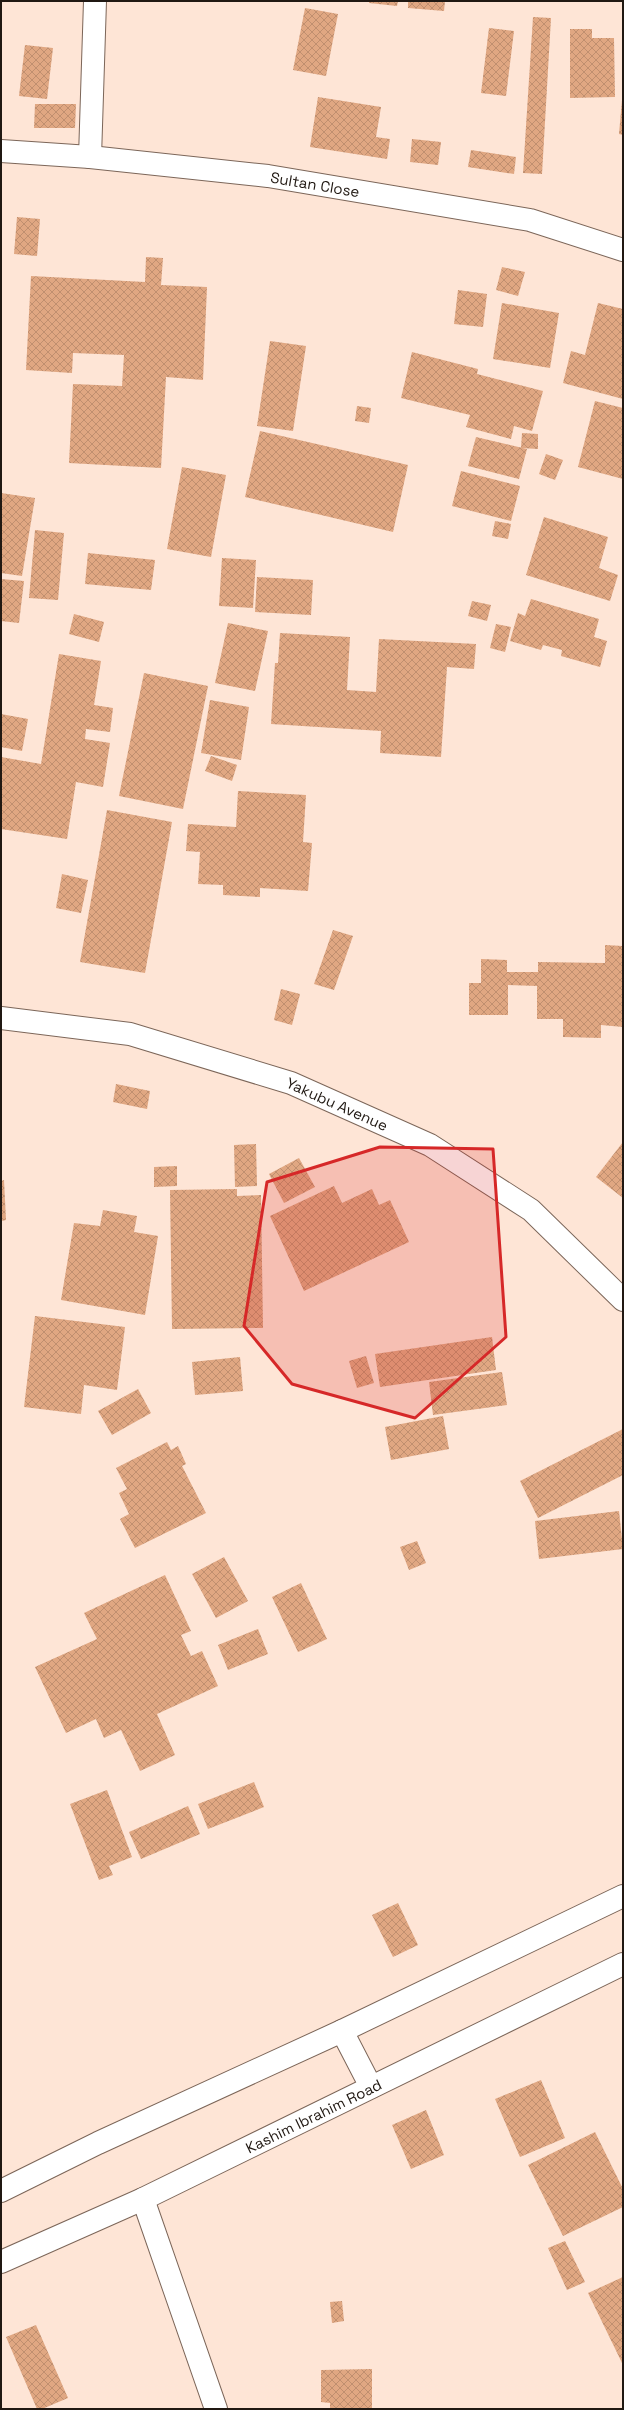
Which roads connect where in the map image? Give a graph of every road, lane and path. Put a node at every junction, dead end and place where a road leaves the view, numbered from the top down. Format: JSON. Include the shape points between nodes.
{"nodes":[{"id":1,"x":95,"y":1,"type":"edge"},
{"id":2,"x":1,"y":151,"type":"edge"},
{"id":3,"x":90,"y":157,"type":"junction"},
{"id":4,"x":623,"y":250,"type":"edge"},
{"id":5,"x":1,"y":1018,"type":"edge"},
{"id":6,"x":623,"y":1300,"type":"edge"},
{"id":7,"x":623,"y":1896,"type":"edge"},
{"id":8,"x":623,"y":1964,"type":"edge"},
{"id":9,"x":342,"y":2031,"type":"junction"},
{"id":10,"x":371,"y":2087,"type":"junction"},
{"id":11,"x":1,"y":2191,"type":"edge"},
{"id":12,"x":143,"y":2199,"type":"junction"},
{"id":13,"x":1,"y":2262,"type":"edge"},
{"id":14,"x":216,"y":2409,"type":"edge"}],
"edges":[{"from":1,"to":3,"type":"street"},
{"from":2,"to":3,"type":"street","name":"Sultan Close"},
{"from":3,"to":4,"type":"street","name":"Sultan Close","via":[[268,176],[530,220]]},
{"from":5,"to":6,"type":"street","name":"Yakubu Avenue","via":[[130,1034],[291,1083],[430,1145],[530,1210]]},
{"from":7,"to":9,"type":"street"},
{"from":8,"to":10,"type":"street","name":"Kashim Ibrahim Road"},
{"from":9,"to":10,"type":"street"},
{"from":9,"to":11,"type":"street","via":[[98,2143]]},
{"from":10,"to":12,"type":"street","name":"Kashim Ibrahim Road"},
{"from":12,"to":13,"type":"street","name":"Kashim Ibrahim Road"},
{"from":12,"to":14,"type":"street"}]}
